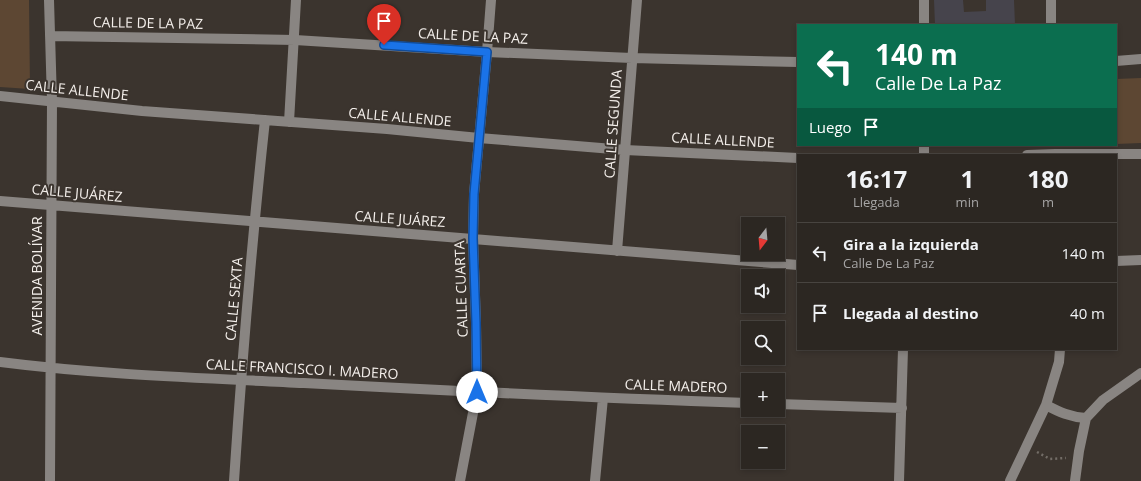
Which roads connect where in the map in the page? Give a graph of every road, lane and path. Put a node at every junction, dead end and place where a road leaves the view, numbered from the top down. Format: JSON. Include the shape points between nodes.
{"nodes":[{"id":1,"x":49,"y":0,"type":"edge"},
{"id":2,"x":296,"y":0,"type":"edge"},
{"id":3,"x":491,"y":0,"type":"edge"},
{"id":4,"x":637,"y":0,"type":"edge"},
{"id":5,"x":924,"y":0,"type":"edge"},
{"id":6,"x":1051,"y":0,"type":"edge"},
{"id":7,"x":924,"y":24,"type":"edge"},
{"id":8,"x":1051,"y":24,"type":"edge"},
{"id":9,"x":50,"y":36,"type":"junction"},
{"id":10,"x":295,"y":40,"type":"junction"},
{"id":11,"x":487,"y":52,"type":"junction"},
{"id":12,"x":632,"y":58,"type":"junction"},
{"id":13,"x":1141,"y":59,"type":"edge"},
{"id":14,"x":797,"y":62,"type":"edge"},
{"id":15,"x":1117,"y":62,"type":"edge"},
{"id":16,"x":0,"y":96,"type":"edge"},
{"id":17,"x":52,"y":101,"type":"junction"},
{"id":18,"x":265,"y":120,"type":"junction"},
{"id":19,"x":289,"y":122,"type":"junction"},
{"id":20,"x":479,"y":138,"type":"junction"},
{"id":21,"x":625,"y":150,"type":"junction"},
{"id":22,"x":1055,"y":154,"type":"edge"},
{"id":23,"x":1141,"y":154,"type":"edge"},
{"id":24,"x":797,"y":158,"type":"edge"},
{"id":25,"x":0,"y":200,"type":"edge"},
{"id":26,"x":52,"y":205,"type":"junction"},
{"id":27,"x":254,"y":222,"type":"junction"},
{"id":28,"x":473,"y":238,"type":"junction"},
{"id":29,"x":617,"y":251,"type":"junction"},
{"id":30,"x":1141,"y":260,"type":"edge"},
{"id":31,"x":1117,"y":262,"type":"edge"},
{"id":32,"x":797,"y":265,"type":"edge"},
{"id":33,"x":903,"y":350,"type":"edge"},
{"id":34,"x":1060,"y":350,"type":"edge"},
{"id":35,"x":0,"y":362,"type":"edge"},
{"id":36,"x":50,"y":368,"type":"junction"},
{"id":37,"x":1141,"y":373,"type":"edge"},
{"id":38,"x":241,"y":380,"type":"junction"},
{"id":39,"x":477,"y":392,"type":"junction"},
{"id":40,"x":603,"y":398,"type":"junction"},
{"id":41,"x":741,"y":403,"type":"edge"},
{"id":42,"x":785,"y":404,"type":"edge"},
{"id":43,"x":1046,"y":405,"type":"junction"},
{"id":44,"x":902,"y":408,"type":"junction"},
{"id":45,"x":1086,"y":418,"type":"junction"},
{"id":46,"x":1028,"y":440,"type":"junction"},
{"id":47,"x":1079,"y":451,"type":"junction"},
{"id":48,"x":50,"y":481,"type":"edge"},
{"id":49,"x":234,"y":481,"type":"edge"},
{"id":50,"x":460,"y":481,"type":"edge"},
{"id":51,"x":595,"y":481,"type":"edge"},
{"id":52,"x":899,"y":481,"type":"edge"},
{"id":53,"x":1010,"y":481,"type":"edge"},
{"id":54,"x":1075,"y":481,"type":"edge"}],
"edges":[{"from":1,"to":9,"type":"street","name":"AVENIDA BOLÍVAR"},
{"from":2,"to":10,"type":"street"},
{"from":3,"to":11,"type":"street","name":"CALLE CUARTA"},
{"from":4,"to":12,"type":"street","name":"CALLE SEGUNDA"},
{"from":5,"to":7,"type":"street"},
{"from":6,"to":8,"type":"street"},
{"from":9,"to":10,"type":"street","name":"CALLE DE LA PAZ"},
{"from":9,"to":17,"type":"street","name":"AVENIDA BOLÍVAR"},
{"from":10,"to":11,"type":"street","name":"CALLE DE LA PAZ"},
{"from":10,"to":19,"type":"street"},
{"from":11,"to":12,"type":"street","name":"CALLE DE LA PAZ"},
{"from":11,"to":20,"type":"street","name":"CALLE CUARTA"},
{"from":12,"to":14,"type":"street","name":"CALLE DE LA PAZ"},
{"from":12,"to":21,"type":"street","name":"CALLE SEGUNDA"},
{"from":13,"to":15,"type":"street"},
{"from":16,"to":17,"type":"street","name":"CALLE ALLENDE"},
{"from":17,"to":18,"type":"street","name":"CALLE ALLENDE"},
{"from":17,"to":26,"type":"street","name":"AVENIDA BOLÍVAR"},
{"from":18,"to":19,"type":"street","name":"CALLE ALLENDE"},
{"from":18,"to":27,"type":"street","name":"CALLE SEXTA"},
{"from":19,"to":20,"type":"street","name":"CALLE ALLENDE"},
{"from":20,"to":21,"type":"street","name":"CALLE ALLENDE"},
{"from":20,"to":28,"type":"street","name":"CALLE CUARTA"},
{"from":21,"to":24,"type":"street","name":"CALLE ALLENDE"},
{"from":21,"to":29,"type":"street","name":"CALLE SEGUNDA"},
{"from":22,"to":23,"type":"street"},
{"from":25,"to":26,"type":"street","name":"CALLE JUÁREZ"},
{"from":26,"to":27,"type":"street","name":"CALLE JUÁREZ"},
{"from":26,"to":36,"type":"street","name":"AVENIDA BOLÍVAR"},
{"from":27,"to":28,"type":"street","name":"CALLE JUÁREZ"},
{"from":27,"to":38,"type":"street","name":"CALLE SEXTA"},
{"from":28,"to":29,"type":"street","name":"CALLE JUÁREZ"},
{"from":28,"to":39,"type":"street","name":"CALLE CUARTA"},
{"from":29,"to":32,"type":"street","name":"CALLE JUÁREZ"},
{"from":30,"to":31,"type":"street"},
{"from":33,"to":44,"type":"street"},
{"from":34,"to":43,"type":"street","via":[[1059,362]]},
{"from":35,"to":36,"type":"street","name":"CALLE FRANCISCO I. MADERO"},
{"from":36,"to":38,"type":"street","name":"CALLE FRANCISCO I. MADERO"},
{"from":36,"to":48,"type":"street","name":"AVENIDA BOLÍVAR"},
{"from":37,"to":45,"type":"street","via":[[1103,400]]},
{"from":38,"to":39,"type":"street","name":"CALLE FRANCISCO I. MADERO"},
{"from":38,"to":49,"type":"street","name":"CALLE SEXTA"},
{"from":39,"to":40,"type":"street","name":"CALLE FRANCISCO I. MADERO"},
{"from":39,"to":50,"type":"street","name":"CALLE CUARTA"},
{"from":40,"to":41,"type":"street","name":"CALLE MADERO"},
{"from":40,"to":51,"type":"street"},
{"from":42,"to":44,"type":"street"},
{"from":43,"to":45,"type":"street","via":[[1060,413]]},
{"from":43,"to":46,"type":"street"},
{"from":44,"to":52,"type":"street"},
{"from":45,"to":47,"type":"street"},
{"from":46,"to":47,"type":"path","via":[[1034,449],[1050,459],[1063,459]]},
{"from":46,"to":53,"type":"street"},
{"from":47,"to":54,"type":"street"}]}
